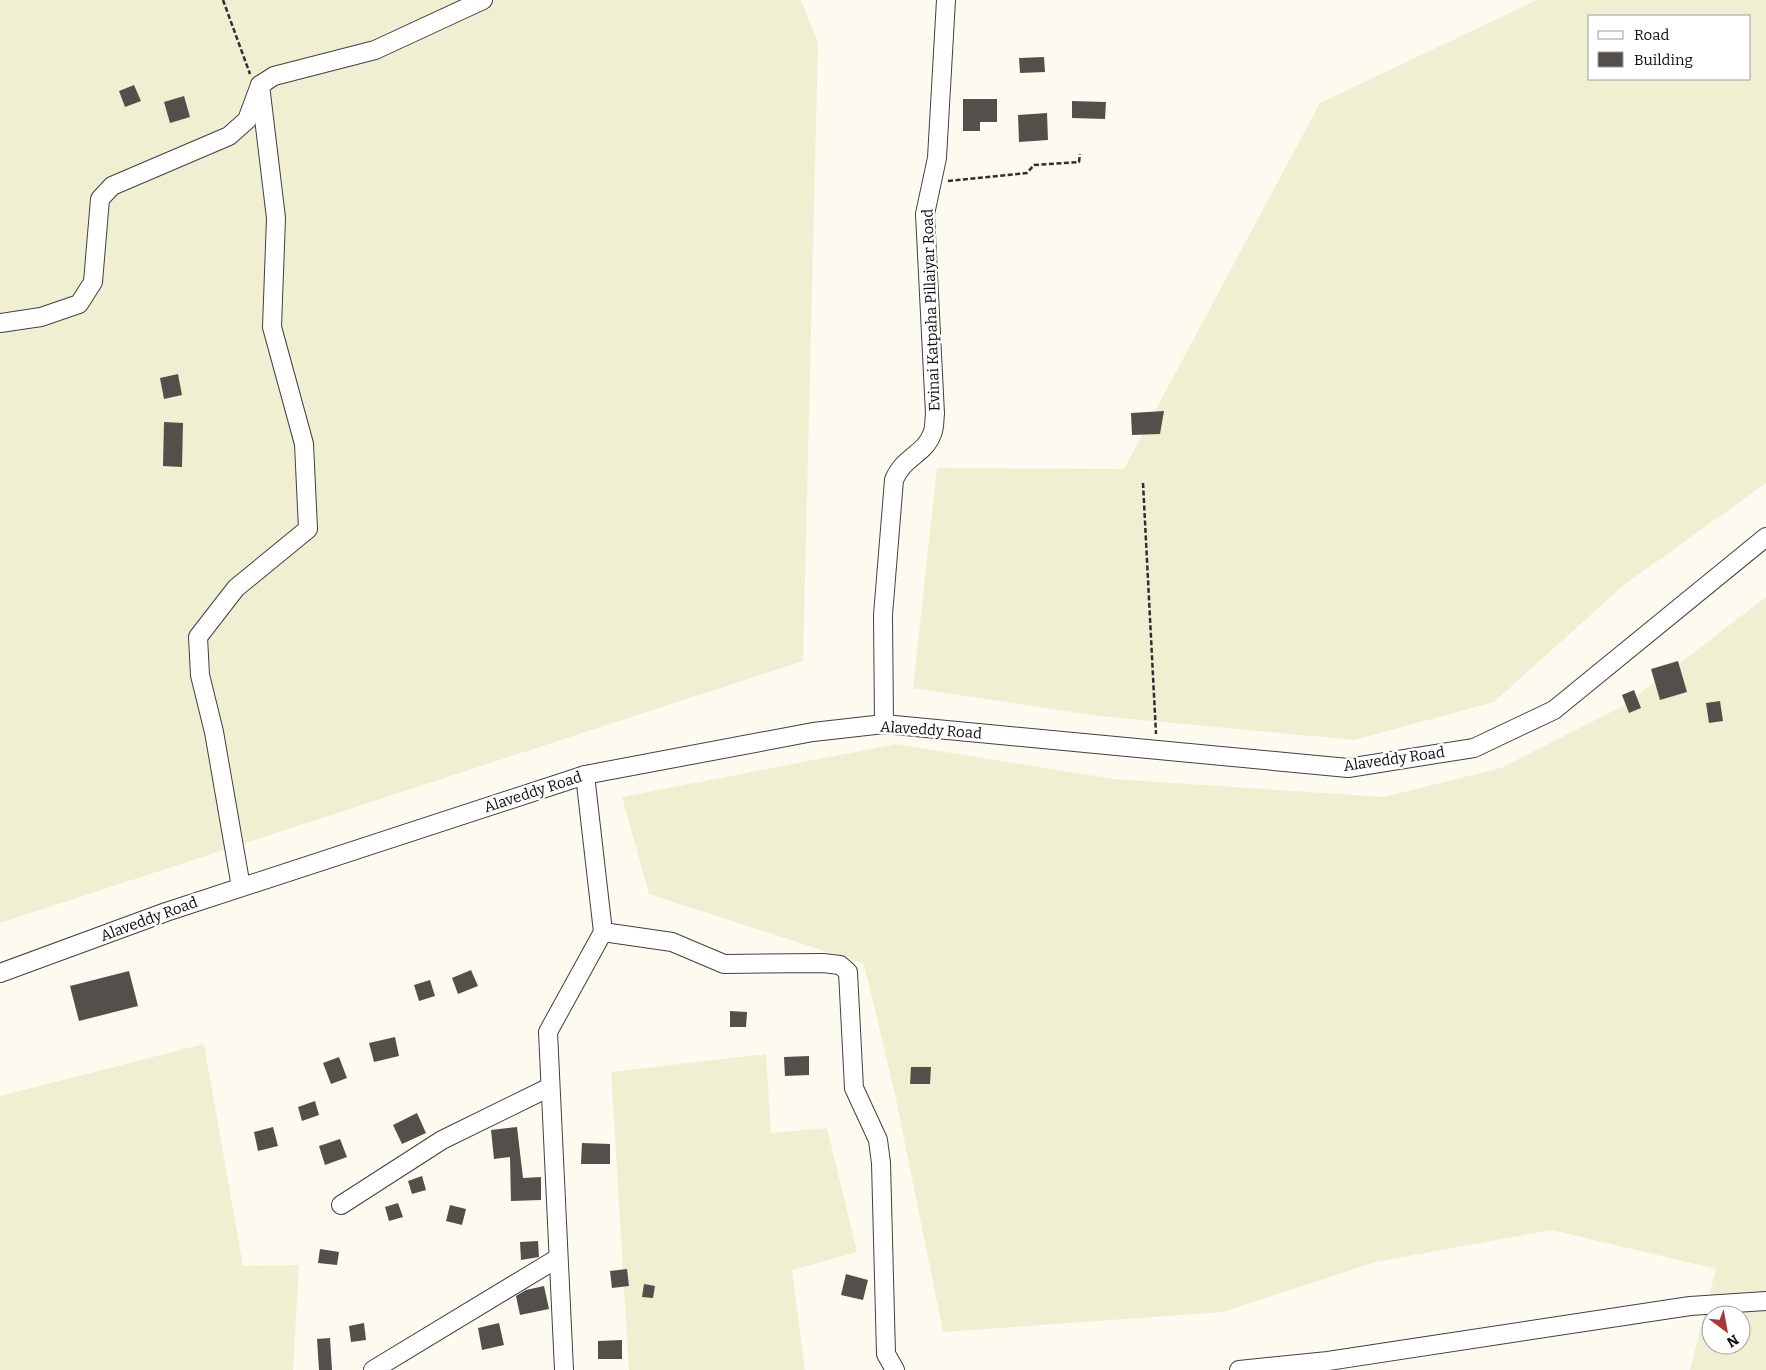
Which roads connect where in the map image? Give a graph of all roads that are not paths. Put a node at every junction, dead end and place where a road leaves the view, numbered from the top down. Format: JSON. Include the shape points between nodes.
{"nodes":[{"id":1,"x":483,"y":0,"type":"edge"},
{"id":2,"x":946,"y":0,"type":"edge"},
{"id":3,"x":260,"y":85,"type":"junction"},
{"id":4,"x":0,"y":323,"type":"edge"},
{"id":5,"x":1766,"y":537,"type":"edge"},
{"id":6,"x":884,"y":724,"type":"junction"},
{"id":7,"x":585,"y":775,"type":"junction"},
{"id":8,"x":242,"y":887,"type":"junction"},
{"id":9,"x":603,"y":932,"type":"junction"},
{"id":10,"x":0,"y":973,"type":"edge"},
{"id":11,"x":550,"y":1087,"type":"junction"},
{"id":12,"x":341,"y":1205,"type":"dead end"},
{"id":13,"x":558,"y":1258,"type":"junction"},
{"id":14,"x":1766,"y":1301,"type":"edge"},
{"id":15,"x":373,"y":1370,"type":"edge"},
{"id":16,"x":564,"y":1370,"type":"edge"},
{"id":17,"x":895,"y":1370,"type":"edge"},
{"id":18,"x":1239,"y":1370,"type":"edge"}],
"edges":[{"from":1,"to":3,"type":"street","via":[[375,50],[274,76]]},
{"from":2,"to":6,"type":"street","name":"Evinai Katpaha Pillaiyar Road","via":[[937,158],[925,214],[935,414],[932,435],[921,450],[899,467],[894,480],[883,615]]},
{"from":3,"to":4,"type":"street","via":[[247,120],[229,136],[112,186],[100,199],[93,282],[79,304],[41,317]]},
{"from":3,"to":8,"type":"street","via":[[276,218],[272,327],[304,444],[308,529],[236,588],[198,637],[200,675],[214,732]]},
{"from":5,"to":6,"type":"street","name":"Alaveddy Road","via":[[1554,710],[1474,748],[1348,768]]},
{"from":6,"to":7,"type":"street","name":"Alaveddy Road","via":[[813,732]]},
{"from":7,"to":8,"type":"street","name":"Alaveddy Road"},
{"from":7,"to":9,"type":"street"},
{"from":8,"to":10,"type":"street","name":"Alaveddy Road"},
{"from":9,"to":11,"type":"street","via":[[548,1032]]},
{"from":9,"to":17,"type":"street","via":[[672,942],[724,964],[823,963],[840,965],[848,972],[854,1088],[878,1140],[881,1163],[886,1354]]},
{"from":11,"to":12,"type":"street","via":[[442,1140]]},
{"from":11,"to":13,"type":"street"},
{"from":13,"to":15,"type":"street"},
{"from":13,"to":16,"type":"street"},
{"from":14,"to":18,"type":"street","via":[[1690,1306],[1328,1361]]}]}
